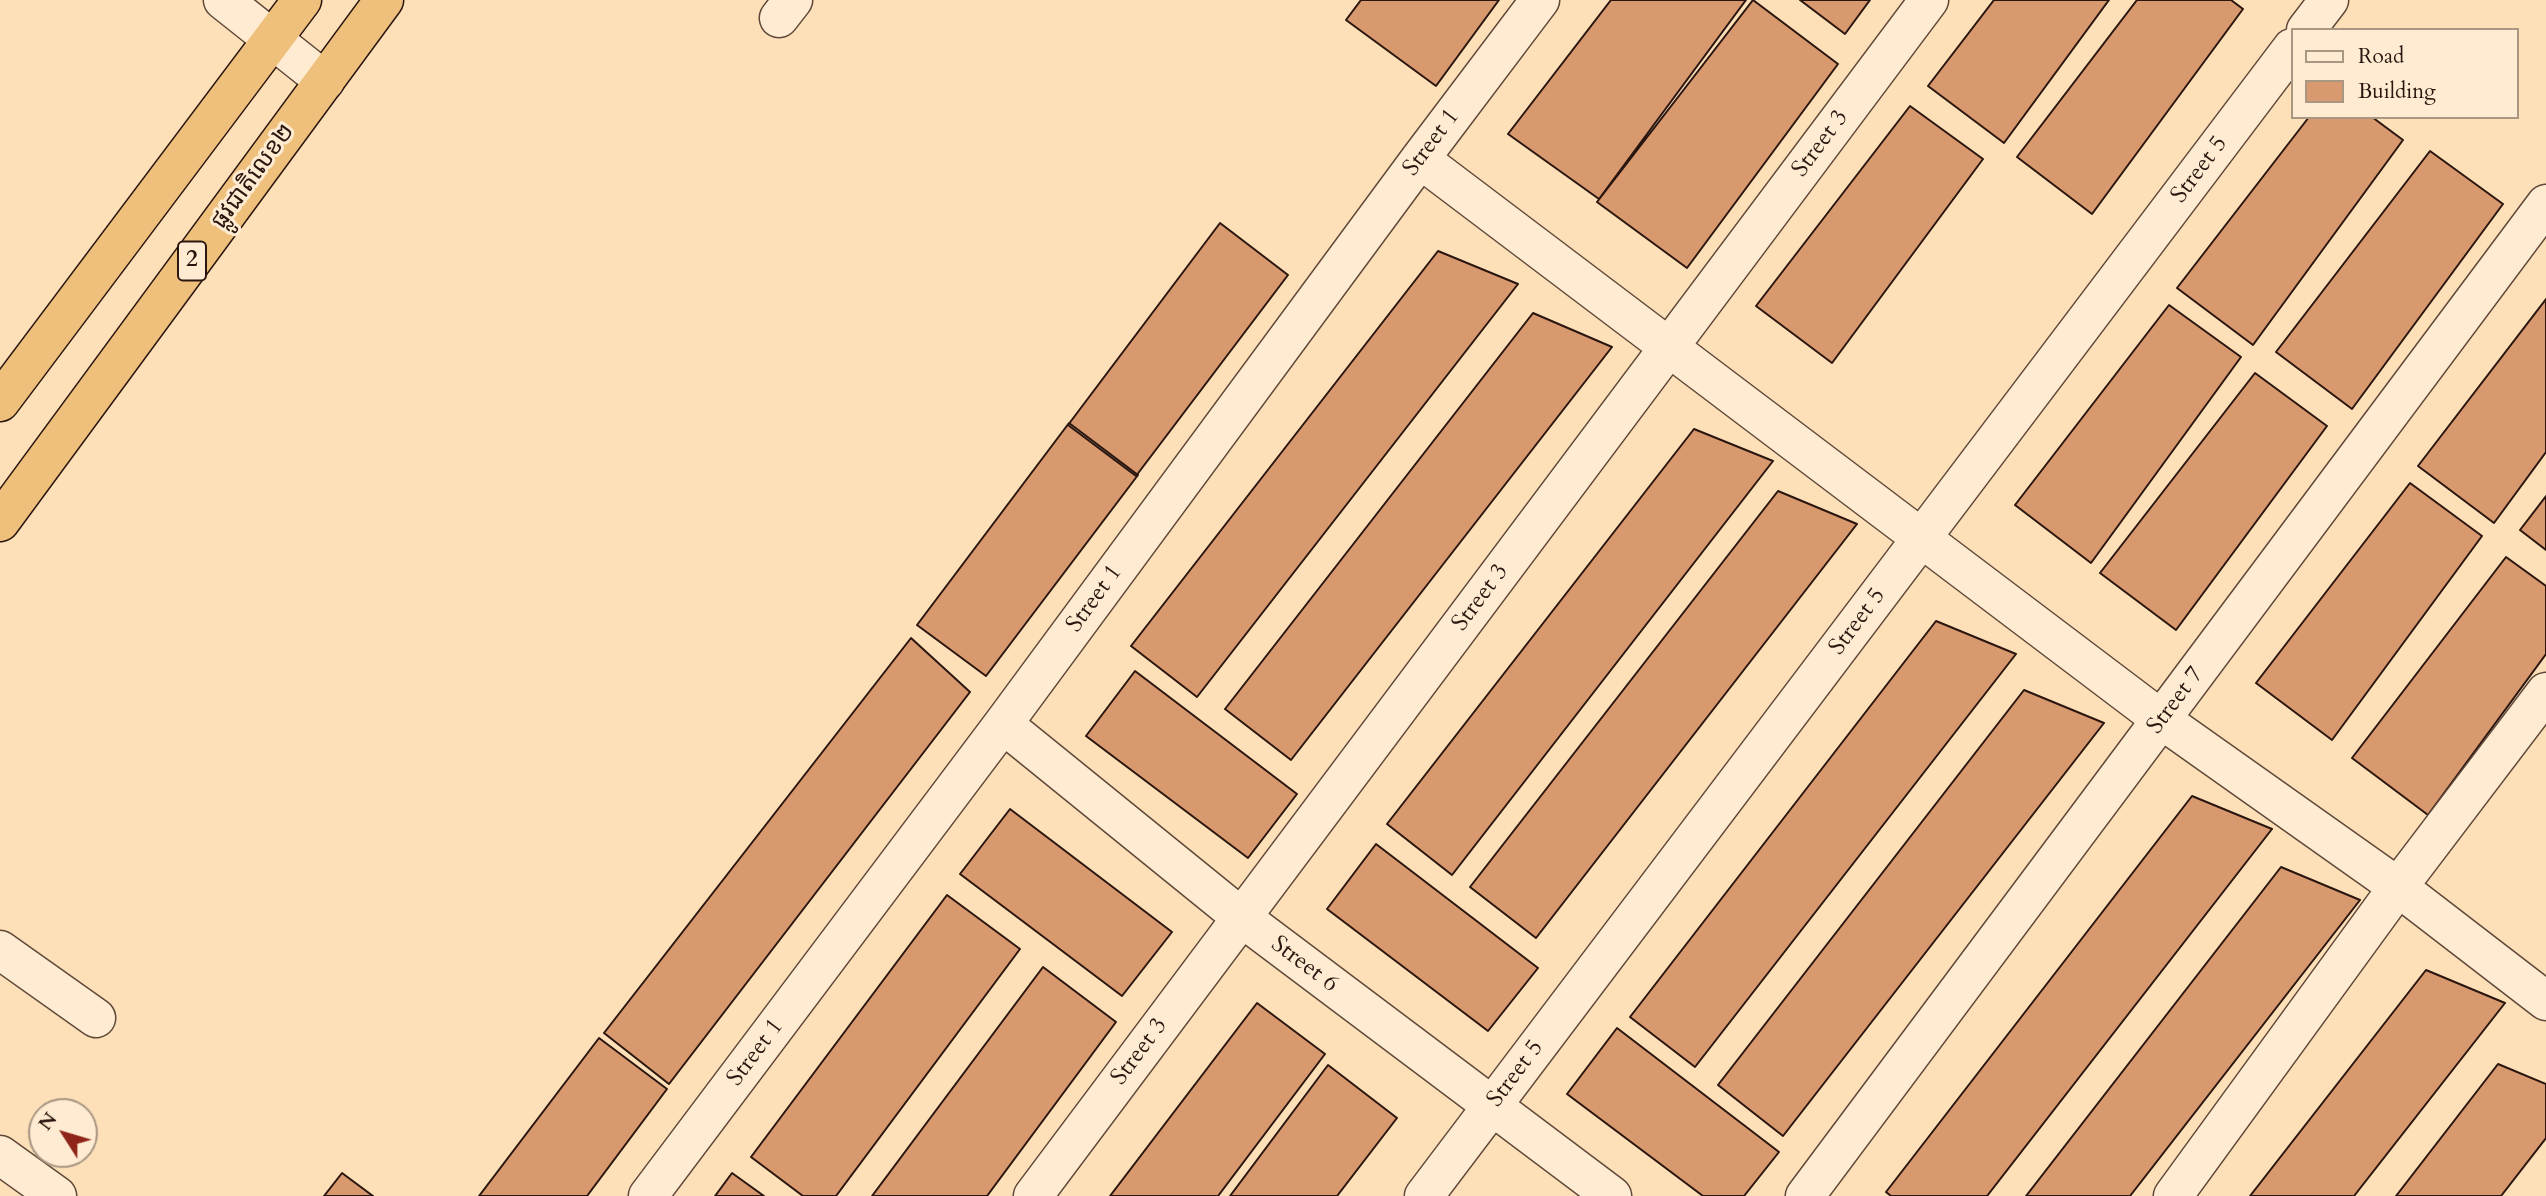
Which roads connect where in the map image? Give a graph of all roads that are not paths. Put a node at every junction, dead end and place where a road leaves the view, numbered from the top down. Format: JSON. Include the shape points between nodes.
{"nodes":[{"id":1,"x":223,"y":0,"type":"edge"},
{"id":2,"x":302,"y":0,"type":"edge"},
{"id":3,"x":384,"y":0,"type":"edge"},
{"id":4,"x":1540,"y":0,"type":"edge"},
{"id":5,"x":1928,"y":0,"type":"edge"},
{"id":6,"x":2329,"y":0,"type":"edge"},
{"id":7,"x":2308,"y":28,"type":"edge"},
{"id":8,"x":272,"y":39,"type":"junction"},
{"id":9,"x":2290,"y":51,"type":"edge"},
{"id":10,"x":325,"y":81,"type":"junction"},
{"id":11,"x":1420,"y":159,"type":"junction"},
{"id":12,"x":2546,"y":204,"type":"edge"},
{"id":13,"x":1669,"y":348,"type":"junction"},
{"id":14,"x":0,"y":402,"type":"edge"},
{"id":15,"x":0,"y":522,"type":"edge"},
{"id":16,"x":1921,"y":539,"type":"junction"},
{"id":17,"x":2546,"y":692,"type":"edge"},
{"id":18,"x":2162,"y":720,"type":"junction"},
{"id":19,"x":1003,"y":724,"type":"junction"},
{"id":20,"x":2398,"y":887,"type":"junction"},
{"id":21,"x":1241,"y":917,"type":"junction"},
{"id":22,"x":0,"y":950,"type":"edge"},
{"id":23,"x":2546,"y":1001,"type":"edge"},
{"id":24,"x":96,"y":1018,"type":"dead end"},
{"id":25,"x":1491,"y":1107,"type":"junction"},
{"id":26,"x":0,"y":1155,"type":"edge"},
{"id":27,"x":57,"y":1196,"type":"edge"},
{"id":28,"x":648,"y":1196,"type":"edge"},
{"id":29,"x":1032,"y":1196,"type":"edge"},
{"id":30,"x":1424,"y":1196,"type":"edge"},
{"id":31,"x":1612,"y":1196,"type":"edge"},
{"id":32,"x":1805,"y":1196,"type":"edge"},
{"id":33,"x":2173,"y":1196,"type":"edge"}],
"edges":[{"from":1,"to":8,"type":"street"},
{"from":2,"to":8,"type":"highway"},
{"from":3,"to":10,"type":"highway","name":"ផ្លូវជាតិលេខ២","number":"2"},
{"from":4,"to":11,"type":"street","name":"Street 1"},
{"from":5,"to":13,"type":"street","name":"Street 3"},
{"from":6,"to":7,"type":"street"},
{"from":8,"to":10,"type":"street"},
{"from":8,"to":14,"type":"highway"},
{"from":9,"to":16,"type":"street","name":"Street 5"},
{"from":10,"to":15,"type":"highway","name":"ផ្លូវជាតិលេខ២","number":"2"},
{"from":11,"to":13,"type":"street"},
{"from":11,"to":19,"type":"street","name":"Street 1"},
{"from":12,"to":18,"type":"street","name":"Street 7"},
{"from":13,"to":16,"type":"street"},
{"from":13,"to":21,"type":"street","name":"Street 3"},
{"from":16,"to":18,"type":"street"},
{"from":16,"to":25,"type":"street","name":"Street 5"},
{"from":17,"to":20,"type":"street"},
{"from":18,"to":20,"type":"street"},
{"from":18,"to":32,"type":"street","name":"Street 7"},
{"from":19,"to":21,"type":"street","name":"Street 6"},
{"from":19,"to":28,"type":"street","name":"Street 1"},
{"from":20,"to":23,"type":"street"},
{"from":20,"to":33,"type":"street"},
{"from":21,"to":25,"type":"street","name":"Street 6"},
{"from":21,"to":29,"type":"street","name":"Street 3"},
{"from":22,"to":24,"type":"street"},
{"from":25,"to":30,"type":"street","name":"Street 5"},
{"from":25,"to":31,"type":"street","name":"Street 6"},
{"from":26,"to":27,"type":"street"}]}
